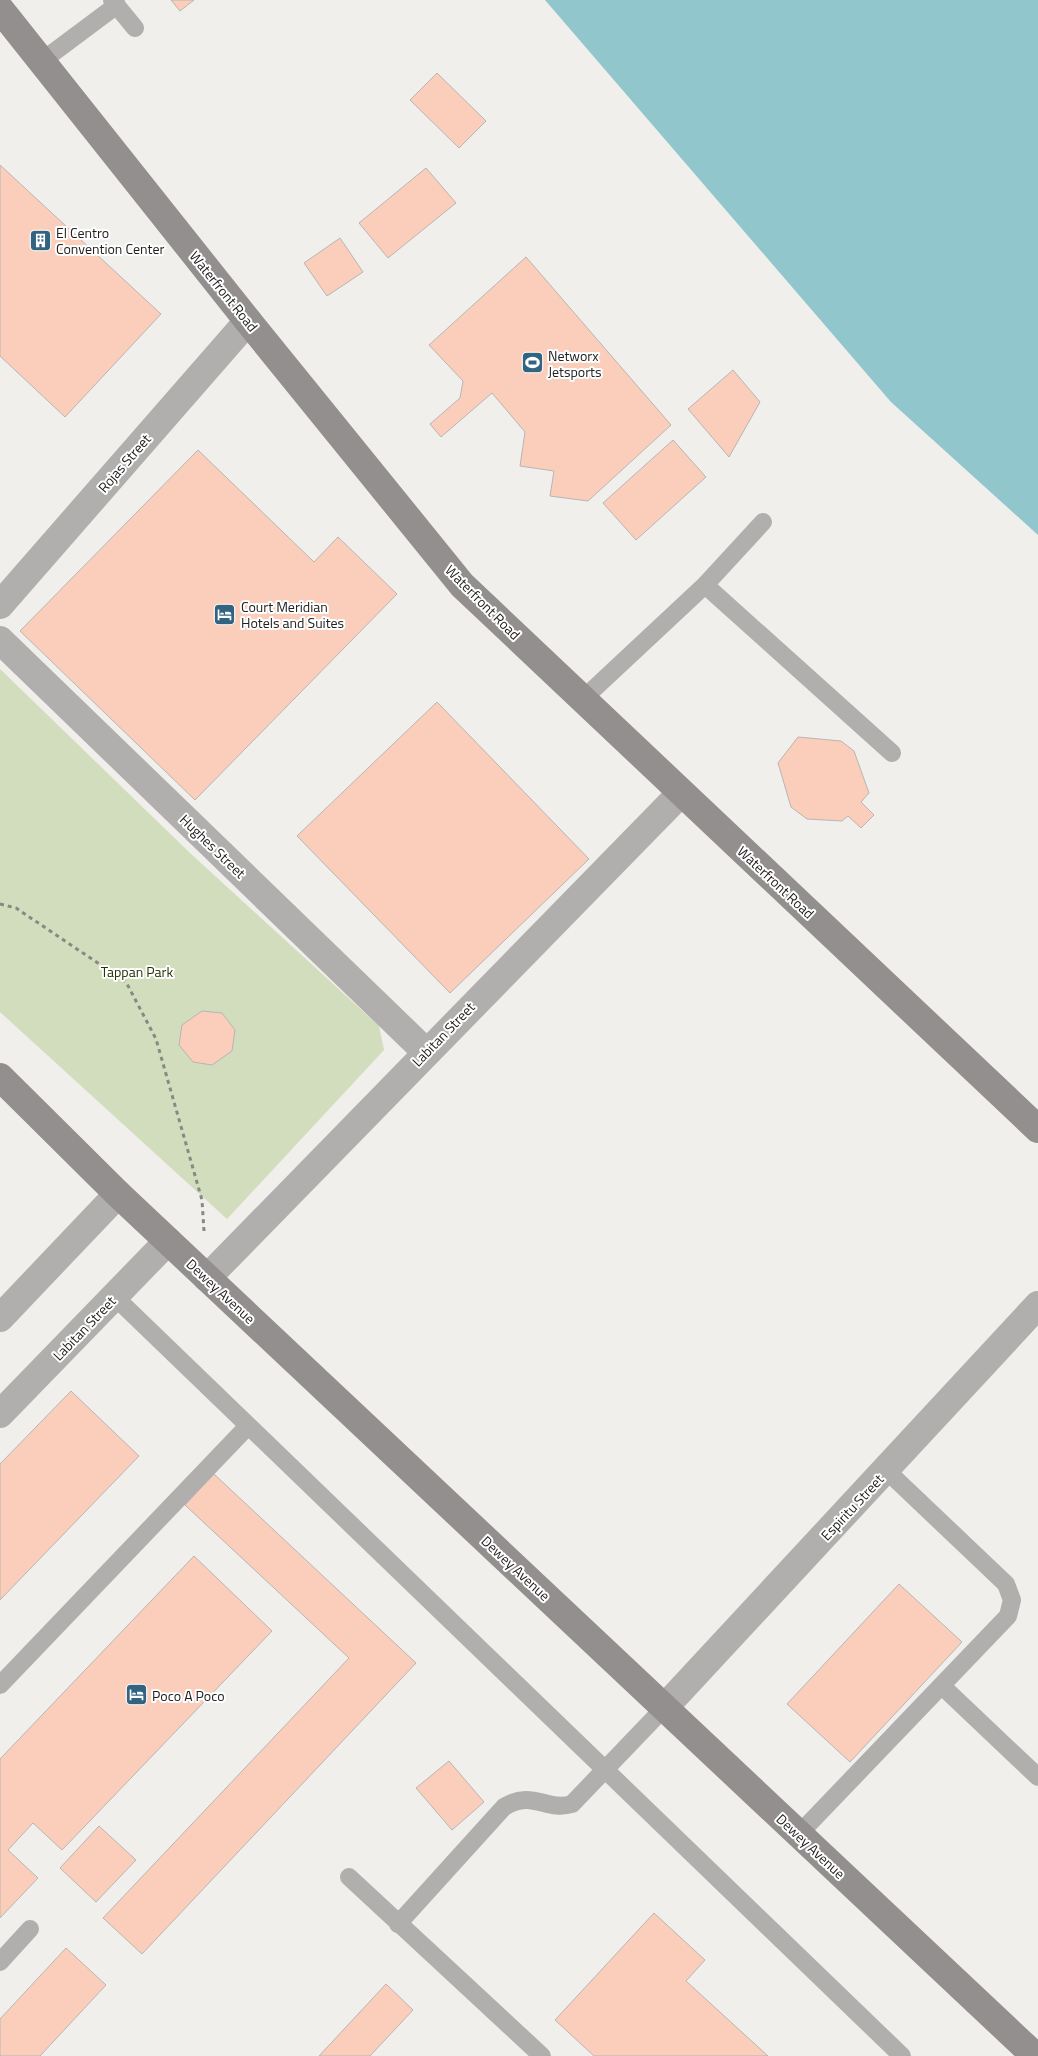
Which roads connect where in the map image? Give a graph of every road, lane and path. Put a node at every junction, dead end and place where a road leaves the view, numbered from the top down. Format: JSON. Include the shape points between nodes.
{"nodes":[{"id":1,"x":115,"y":3,"type":"edge"},
{"id":2,"x":0,"y":9,"type":"edge"},
{"id":3,"x":136,"y":28,"type":"dead end"},
{"id":4,"x":42,"y":61,"type":"junction"},
{"id":5,"x":248,"y":321,"type":"junction"},
{"id":6,"x":763,"y":522,"type":"dead end"},
{"id":7,"x":705,"y":585,"type":"junction"},
{"id":8,"x":0,"y":605,"type":"edge"},
{"id":9,"x":0,"y":640,"type":"edge"},
{"id":10,"x":582,"y":699,"type":"junction"},
{"id":11,"x":892,"y":753,"type":"dead end"},
{"id":12,"x":681,"y":793,"type":"junction"},
{"id":13,"x":0,"y":904,"type":"edge"},
{"id":14,"x":426,"y":1052,"type":"junction"},
{"id":15,"x":0,"y":1077,"type":"edge"},
{"id":16,"x":1038,"y":1130,"type":"edge"},
{"id":17,"x":118,"y":1194,"type":"junction"},
{"id":18,"x":168,"y":1241,"type":"junction"},
{"id":19,"x":207,"y":1278,"type":"junction"},
{"id":20,"x":115,"y":1297,"type":"junction"},
{"id":21,"x":1038,"y":1305,"type":"edge"},
{"id":22,"x":0,"y":1318,"type":"edge"},
{"id":23,"x":0,"y":1414,"type":"edge"},
{"id":24,"x":248,"y":1426,"type":"junction"},
{"id":25,"x":886,"y":1470,"type":"junction"},
{"id":26,"x":0,"y":1685,"type":"edge"},
{"id":27,"x":942,"y":1686,"type":"junction"},
{"id":28,"x":664,"y":1708,"type":"junction"},
{"id":29,"x":606,"y":1771,"type":"junction"},
{"id":30,"x":1038,"y":1778,"type":"edge"},
{"id":31,"x":799,"y":1834,"type":"junction"},
{"id":32,"x":350,"y":1877,"type":"dead end"},
{"id":33,"x":398,"y":1924,"type":"junction"},
{"id":34,"x":30,"y":1929,"type":"dead end"},
{"id":35,"x":0,"y":1962,"type":"edge"},
{"id":36,"x":542,"y":2056,"type":"edge"},
{"id":37,"x":902,"y":2056,"type":"edge"},
{"id":38,"x":1035,"y":2056,"type":"edge"}],
"edges":[{"from":1,"to":3,"type":"lane"},
{"from":1,"to":4,"type":"lane"},
{"from":2,"to":4,"type":"main road","name":"Waterfront Road"},
{"from":4,"to":5,"type":"main road","name":"Waterfront Road"},
{"from":5,"to":8,"type":"street","name":"Rojas Street"},
{"from":5,"to":10,"type":"main road","name":"Waterfront Road","via":[[462,585]]},
{"from":6,"to":7,"type":"lane"},
{"from":7,"to":10,"type":"lane"},
{"from":7,"to":11,"type":"lane"},
{"from":9,"to":14,"type":"street","name":"Hughes Street"},
{"from":10,"to":12,"type":"main road","name":"Waterfront Road"},
{"from":12,"to":14,"type":"street","name":"Labitan Street"},
{"from":12,"to":16,"type":"main road","name":"Waterfront Road"},
{"from":13,"to":19,"type":"path","via":[[16,908],[126,982],[156,1039],[202,1200]]},
{"from":14,"to":19,"type":"street","name":"Labitan Street"},
{"from":15,"to":17,"type":"main road","name":"Dewey Avenue"},
{"from":17,"to":18,"type":"main road","name":"Dewey Avenue"},
{"from":17,"to":22,"type":"street"},
{"from":18,"to":19,"type":"main road","name":"Dewey Avenue"},
{"from":18,"to":20,"type":"street","name":"Labitan Street"},
{"from":19,"to":28,"type":"main road","name":"Dewey Avenue"},
{"from":20,"to":23,"type":"street","name":"Labitan Street"},
{"from":20,"to":24,"type":"lane"},
{"from":21,"to":25,"type":"street","name":"Espiritu Street"},
{"from":24,"to":26,"type":"lane"},
{"from":24,"to":29,"type":"lane"},
{"from":25,"to":27,"type":"lane","via":[[1006,1584],[1012,1600],[1008,1616]]},
{"from":25,"to":28,"type":"street","name":"Espiritu Street"},
{"from":27,"to":30,"type":"lane"},
{"from":27,"to":31,"type":"lane"},
{"from":28,"to":29,"type":"lane"},
{"from":28,"to":31,"type":"main road","name":"Dewey Avenue"},
{"from":29,"to":33,"type":"lane","via":[[572,1804],[559,1806],[516,1799],[504,1806]]},
{"from":29,"to":37,"type":"lane"},
{"from":31,"to":38,"type":"main road","name":"Dewey Avenue"},
{"from":32,"to":33,"type":"lane"},
{"from":33,"to":36,"type":"lane"},
{"from":34,"to":35,"type":"lane"}]}
